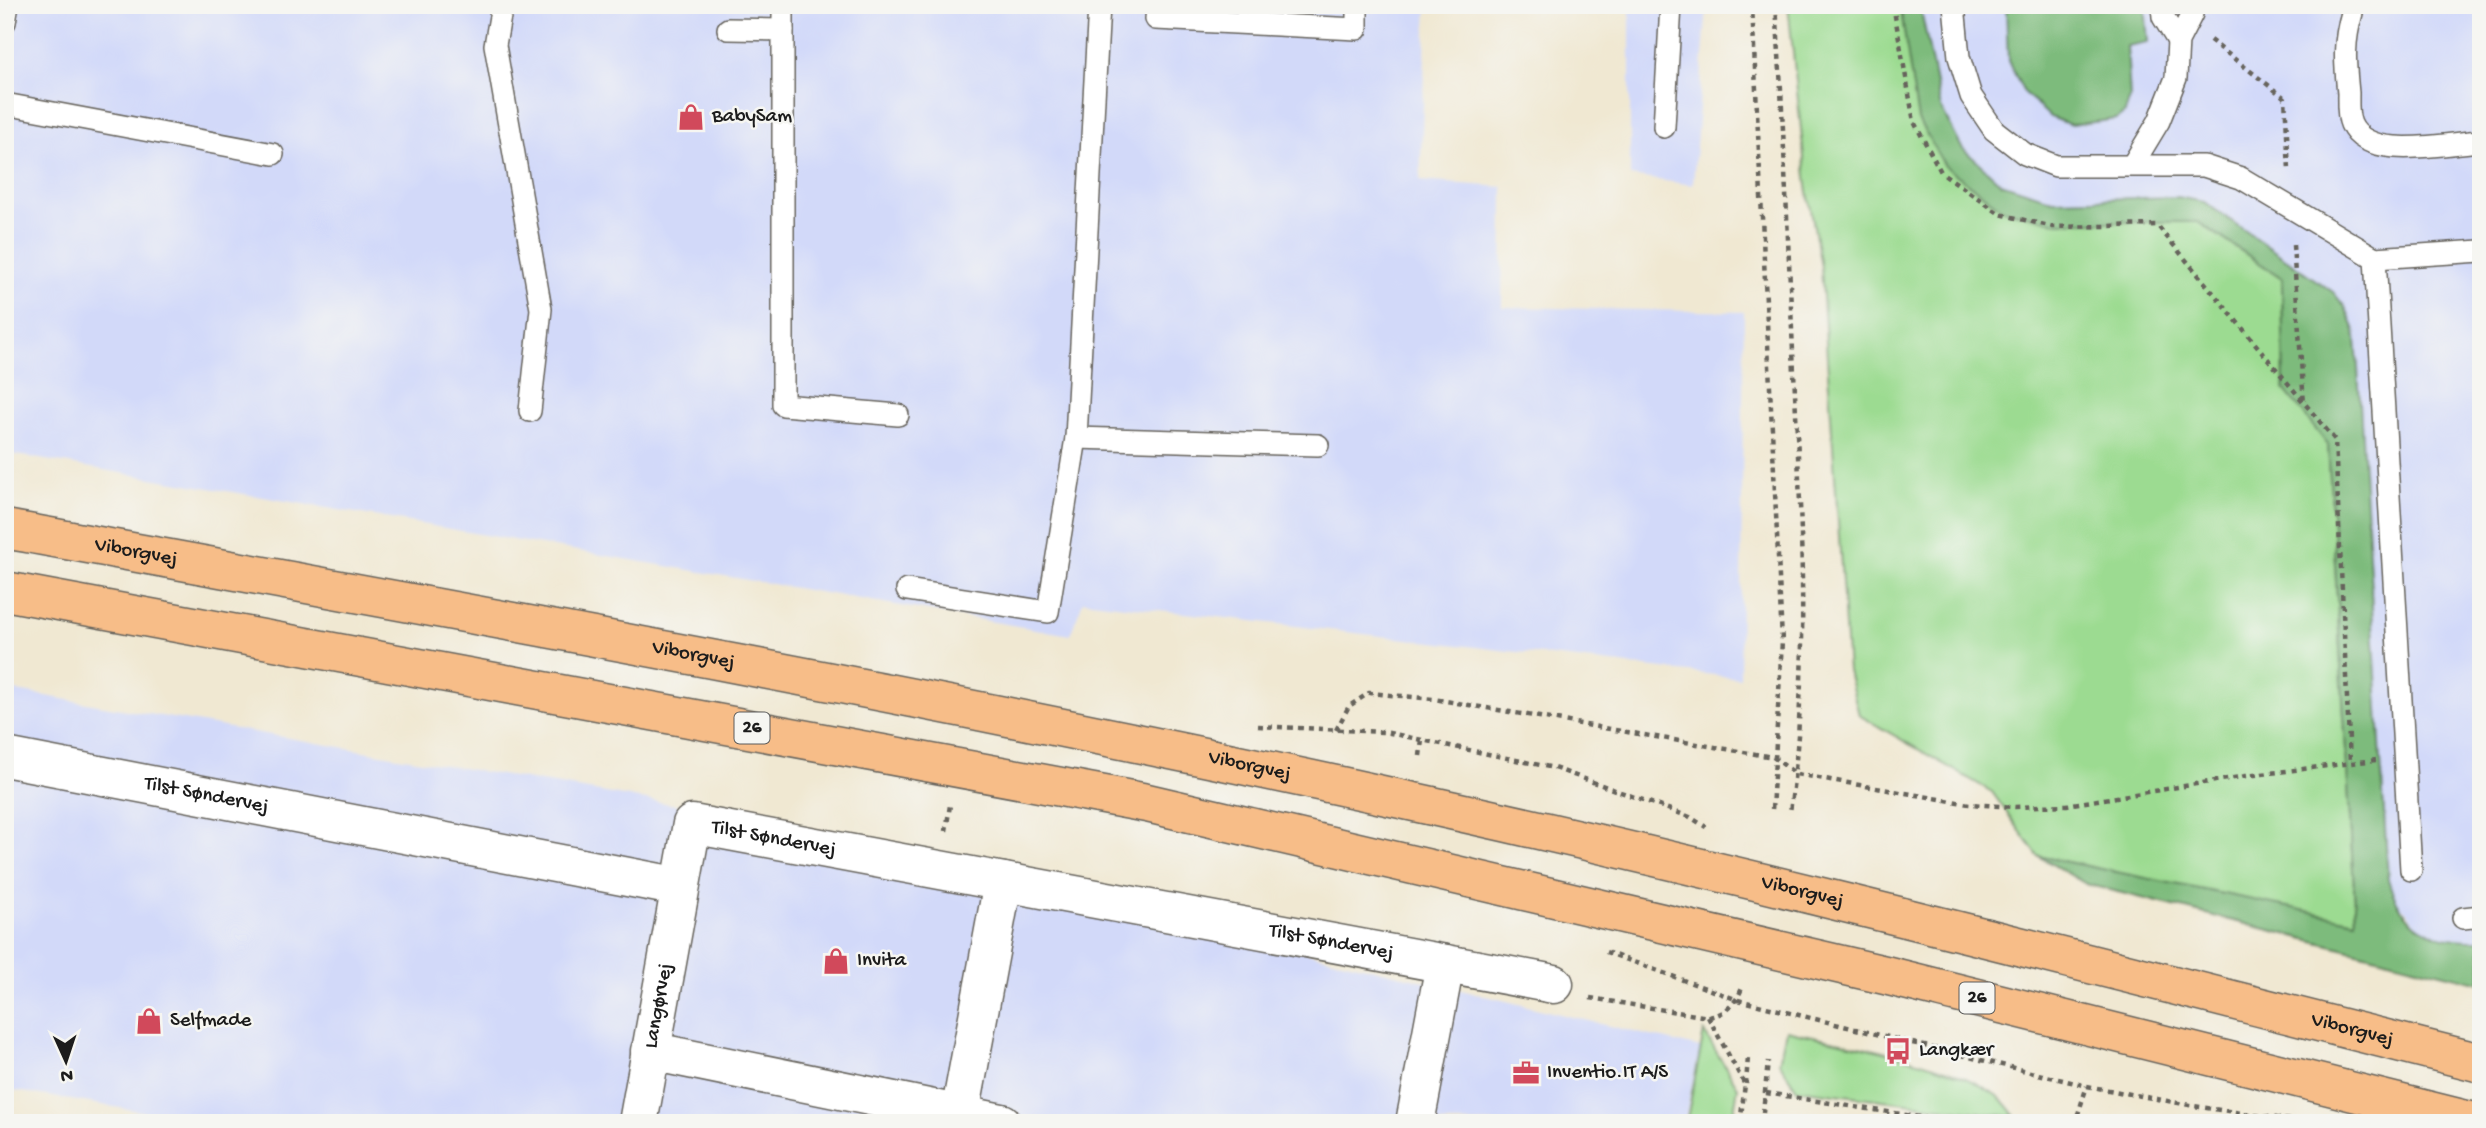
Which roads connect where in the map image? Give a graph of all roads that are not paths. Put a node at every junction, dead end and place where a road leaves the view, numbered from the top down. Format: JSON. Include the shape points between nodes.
{"nodes":[{"id":1,"x":8,"y":5,"type":"edge"},
{"id":2,"x":502,"y":5,"type":"edge"},
{"id":3,"x":783,"y":5,"type":"edge"},
{"id":4,"x":1100,"y":5,"type":"edge"},
{"id":5,"x":1157,"y":5,"type":"edge"},
{"id":6,"x":1357,"y":5,"type":"edge"},
{"id":7,"x":1671,"y":5,"type":"edge"},
{"id":8,"x":1954,"y":5,"type":"edge"},
{"id":9,"x":2162,"y":5,"type":"edge"},
{"id":10,"x":2191,"y":5,"type":"edge"},
{"id":11,"x":2352,"y":13,"type":"dead end"},
{"id":12,"x":5,"y":22,"type":"edge"},
{"id":13,"x":728,"y":29,"type":"dead end"},
{"id":14,"x":783,"y":30,"type":"junction"},
{"id":15,"x":2178,"y":41,"type":"junction"},
{"id":16,"x":5,"y":104,"type":"edge"},
{"id":17,"x":1664,"y":127,"type":"dead end"},
{"id":18,"x":2481,"y":141,"type":"edge"},
{"id":19,"x":273,"y":153,"type":"dead end"},
{"id":20,"x":2133,"y":164,"type":"junction"},
{"id":21,"x":2481,"y":251,"type":"edge"},
{"id":22,"x":2375,"y":258,"type":"junction"},
{"id":23,"x":530,"y":411,"type":"dead end"},
{"id":24,"x":898,"y":415,"type":"dead end"},
{"id":25,"x":1076,"y":438,"type":"junction"},
{"id":26,"x":1318,"y":444,"type":"dead end"},
{"id":27,"x":5,"y":529,"type":"edge"},
{"id":28,"x":907,"y":590,"type":"dead end"},
{"id":29,"x":5,"y":591,"type":"edge"},
{"id":30,"x":5,"y":757,"type":"edge"},
{"id":31,"x":2411,"y":870,"type":"dead end"},
{"id":32,"x":1003,"y":882,"type":"junction"},
{"id":33,"x":680,"y":887,"type":"junction"},
{"id":34,"x":1445,"y":964,"type":"junction"},
{"id":35,"x":1554,"y":984,"type":"road end"},
{"id":36,"x":650,"y":1051,"type":"junction"},
{"id":37,"x":2481,"y":1063,"type":"edge"},
{"id":38,"x":960,"y":1114,"type":"junction"},
{"id":39,"x":638,"y":1123,"type":"edge"},
{"id":40,"x":1002,"y":1123,"type":"edge"},
{"id":41,"x":1415,"y":1123,"type":"edge"},
{"id":42,"x":2477,"y":1123,"type":"edge"}],
"edges":[{"from":1,"to":12,"type":"lane"},
{"from":2,"to":23,"type":"lane","via":[[495,46],[541,309]]},
{"from":3,"to":14,"type":"lane"},
{"from":4,"to":25,"type":"lane"},
{"from":5,"to":6,"type":"lane","via":[[1156,19],[1357,29]]},
{"from":7,"to":17,"type":"lane"},
{"from":8,"to":20,"type":"lane","via":[[1959,57],[1971,96],[1994,130],[2025,154],[2056,166]]},
{"from":9,"to":15,"type":"lane","via":[[2163,17]]},
{"from":10,"to":15,"type":"lane","via":[[2192,14]]},
{"from":11,"to":18,"type":"lane","via":[[2344,41],[2350,122],[2357,135],[2385,148]]},
{"from":13,"to":14,"type":"lane"},
{"from":14,"to":24,"type":"lane","via":[[783,405]]},
{"from":15,"to":20,"type":"lane","via":[[2172,89],[2160,121]]},
{"from":16,"to":19,"type":"lane"},
{"from":20,"to":22,"type":"lane","via":[[2204,166],[2241,178]]},
{"from":21,"to":22,"type":"lane"},
{"from":22,"to":31,"type":"lane"},
{"from":25,"to":26,"type":"lane"},
{"from":25,"to":28,"type":"lane","via":[[1048,612]]},
{"from":27,"to":37,"type":"main road","name":"Viborgvej","via":[[600,638],[1407,801],[1824,897]]},
{"from":29,"to":42,"type":"main road","number":"26","via":[[1147,803],[1885,975]]},
{"from":30,"to":33,"type":"street","name":"Tilst Søndervej"},
{"from":32,"to":33,"type":"street","name":"Tilst Søndervej","via":[[692,824]]},
{"from":32,"to":34,"type":"street","name":"Tilst Søndervej"},
{"from":32,"to":38,"type":"street"},
{"from":33,"to":36,"type":"street","name":"Langørvej"},
{"from":34,"to":35,"type":"street","name":"Tilst Søndervej"},
{"from":34,"to":41,"type":"street"},
{"from":36,"to":38,"type":"street"},
{"from":36,"to":39,"type":"street","name":"Langørvej"},
{"from":38,"to":40,"type":"street"}]}
